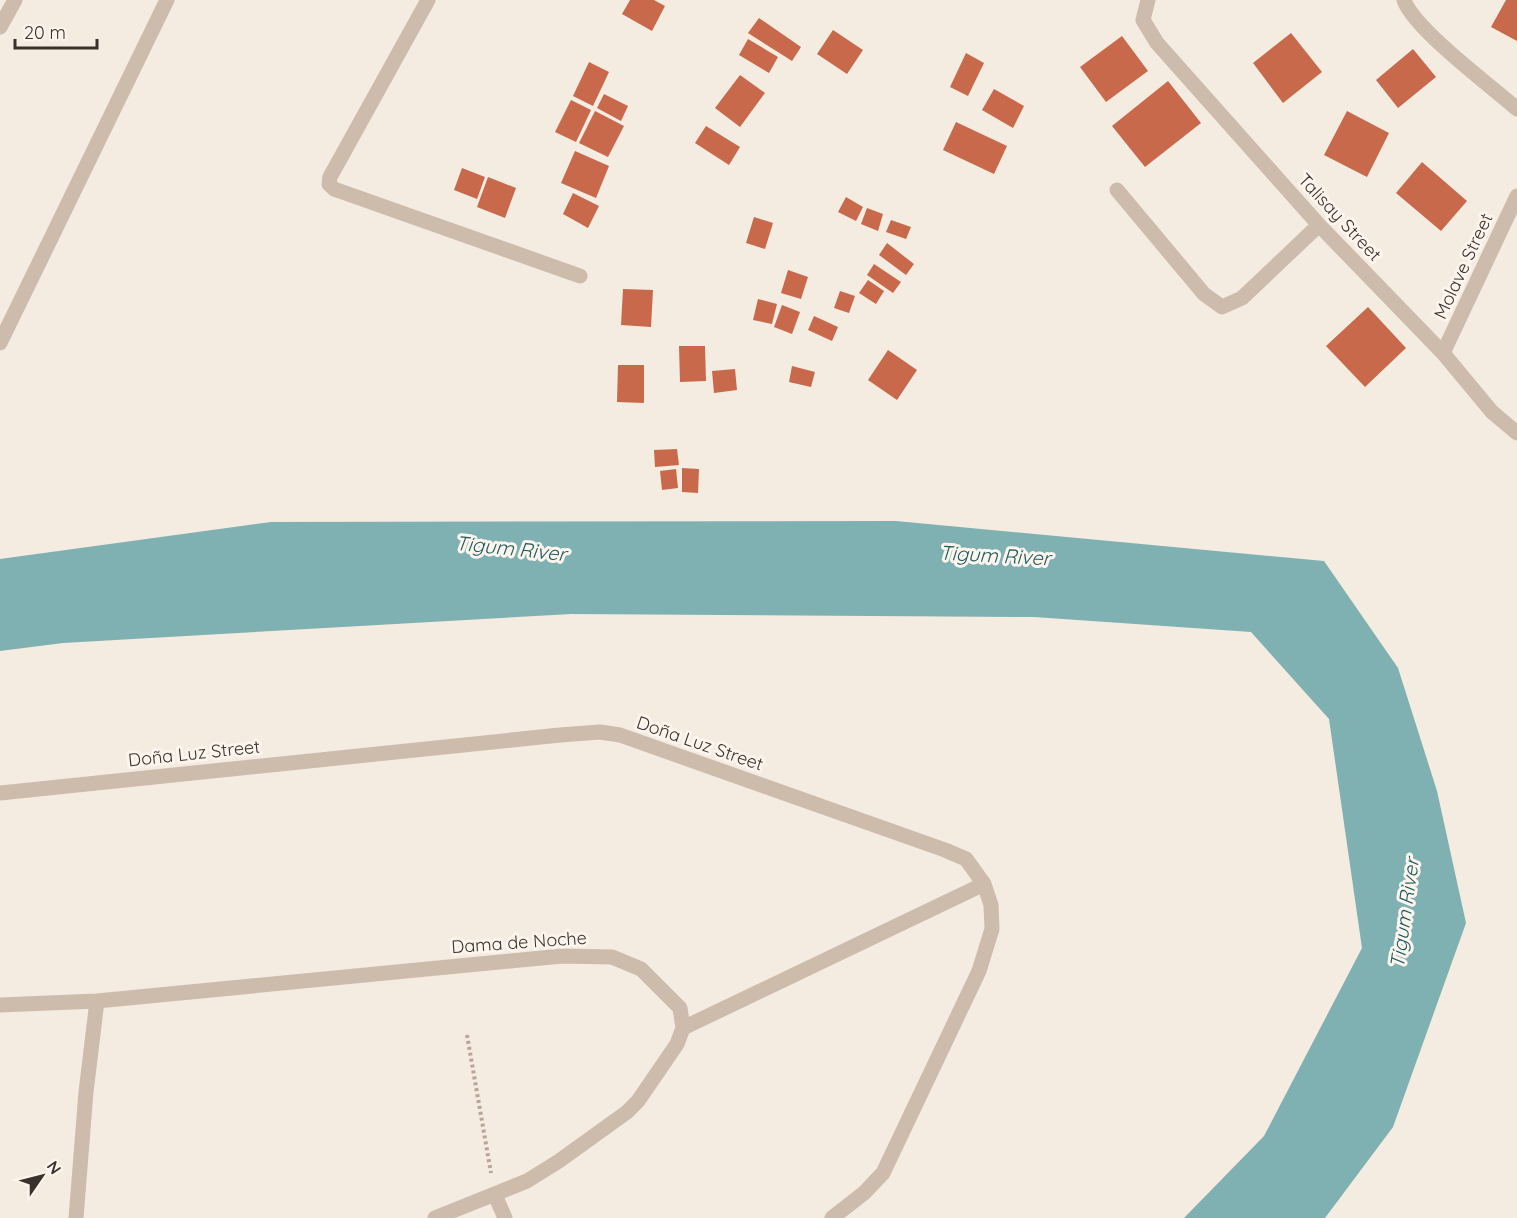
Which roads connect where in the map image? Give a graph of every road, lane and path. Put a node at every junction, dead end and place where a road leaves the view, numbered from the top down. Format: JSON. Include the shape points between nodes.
{"nodes":[{"id":1,"x":15,"y":0,"type":"edge"},
{"id":2,"x":167,"y":0,"type":"edge"},
{"id":3,"x":428,"y":0,"type":"edge"},
{"id":4,"x":1148,"y":0,"type":"edge"},
{"id":5,"x":1404,"y":0,"type":"edge"},
{"id":6,"x":0,"y":27,"type":"edge"},
{"id":7,"x":1517,"y":109,"type":"edge"},
{"id":8,"x":1118,"y":190,"type":"dead end"},
{"id":9,"x":1517,"y":195,"type":"edge"},
{"id":10,"x":1319,"y":225,"type":"junction"},
{"id":11,"x":580,"y":276,"type":"dead end"},
{"id":12,"x":0,"y":343,"type":"edge"},
{"id":13,"x":1443,"y":353,"type":"junction"},
{"id":14,"x":1517,"y":433,"type":"edge"},
{"id":15,"x":0,"y":793,"type":"edge"},
{"id":16,"x":984,"y":884,"type":"junction"},
{"id":17,"x":97,"y":1001,"type":"junction"},
{"id":18,"x":0,"y":1005,"type":"edge"},
{"id":19,"x":683,"y":1028,"type":"junction"},
{"id":20,"x":467,"y":1035,"type":"dead end"},
{"id":21,"x":495,"y":1195,"type":"junction"},
{"id":22,"x":76,"y":1218,"type":"edge"},
{"id":23,"x":435,"y":1218,"type":"edge"},
{"id":24,"x":505,"y":1218,"type":"edge"},
{"id":25,"x":832,"y":1218,"type":"edge"}],
"edges":[{"from":1,"to":6,"type":"street"},
{"from":2,"to":12,"type":"street"},
{"from":3,"to":11,"type":"street","via":[[329,184]]},
{"from":4,"to":10,"type":"street","name":"Talisay Street","via":[[1143,20],[1157,43]]},
{"from":5,"to":7,"type":"street","via":[[1430,34]]},
{"from":8,"to":10,"type":"street","via":[[1204,294],[1222,307],[1242,298]]},
{"from":9,"to":13,"type":"street","name":"Molave Street"},
{"from":10,"to":13,"type":"street","name":"Talisay Street"},
{"from":13,"to":14,"type":"street","name":"Talisay Street","via":[[1492,412]]},
{"from":15,"to":16,"type":"street","name":"Doña Luz Street","via":[[600,732],[620,735],[945,850],[966,859]]},
{"from":16,"to":19,"type":"street"},
{"from":16,"to":25,"type":"street","name":"Doña Luz Street","via":[[991,905],[992,930],[979,971],[882,1173]]},
{"from":17,"to":18,"type":"street","name":"Dama de Noche"},
{"from":17,"to":19,"type":"street","name":"Dama de Noche","via":[[562,956],[612,957],[641,969],[669,995],[680,1008]]},
{"from":17,"to":22,"type":"street"},
{"from":19,"to":21,"type":"street","via":[[677,1044],[627,1112],[544,1171]]},
{"from":20,"to":21,"type":"path"},
{"from":21,"to":23,"type":"street"},
{"from":21,"to":24,"type":"street"}]}
